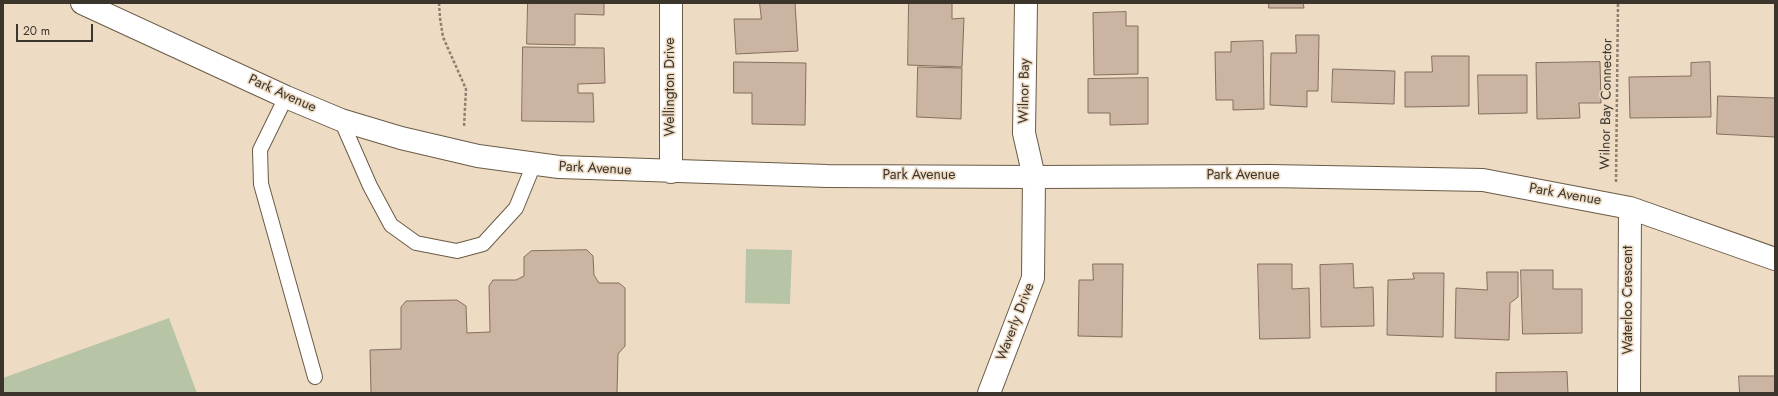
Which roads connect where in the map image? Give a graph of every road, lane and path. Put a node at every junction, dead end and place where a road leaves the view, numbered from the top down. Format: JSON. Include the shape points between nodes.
{"nodes":[{"id":1,"x":82,"y":3,"type":"edge"},
{"id":2,"x":439,"y":3,"type":"edge"},
{"id":3,"x":671,"y":3,"type":"edge"},
{"id":4,"x":1026,"y":3,"type":"edge"},
{"id":5,"x":1618,"y":3,"type":"edge"},
{"id":6,"x":286,"y":97,"type":"junction"},
{"id":7,"x":341,"y":120,"type":"junction"},
{"id":8,"x":464,"y":128,"type":"dead end"},
{"id":9,"x":534,"y":164,"type":"junction"},
{"id":10,"x":671,"y":172,"type":"junction"},
{"id":11,"x":1034,"y":177,"type":"junction"},
{"id":12,"x":1623,"y":206,"type":"junction"},
{"id":13,"x":1775,"y":259,"type":"edge"},
{"id":14,"x":315,"y":377,"type":"dead end"},
{"id":15,"x":989,"y":393,"type":"edge"},
{"id":16,"x":1629,"y":393,"type":"edge"}],
"edges":[{"from":1,"to":6,"type":"street","name":"Park Avenue"},
{"from":2,"to":8,"type":"path","via":[[443,37],[466,89]]},
{"from":3,"to":10,"type":"street","name":"Wellington Drive"},
{"from":4,"to":11,"type":"street","name":"Wilnor Bay","via":[[1024,133]]},
{"from":5,"to":12,"type":"path","name":"Wilnor Bay Connector"},
{"from":6,"to":7,"type":"street","name":"Park Avenue"},
{"from":6,"to":14,"type":"lane","via":[[260,150],[261,184]]},
{"from":7,"to":9,"type":"street","name":"Park Avenue","via":[[478,156]]},
{"from":7,"to":9,"type":"lane","via":[[370,186],[392,225],[416,242],[457,251],[484,244],[516,208]]},
{"from":9,"to":10,"type":"street","name":"Park Avenue"},
{"from":10,"to":11,"type":"street","name":"Park Avenue"},
{"from":11,"to":12,"type":"street","name":"Park Avenue","via":[[1270,176],[1483,180]]},
{"from":11,"to":15,"type":"street","name":"Waverly Drive","via":[[1033,278]]},
{"from":12,"to":13,"type":"street","name":"Park Avenue"},
{"from":12,"to":16,"type":"street","name":"Waterloo Crescent"}]}
